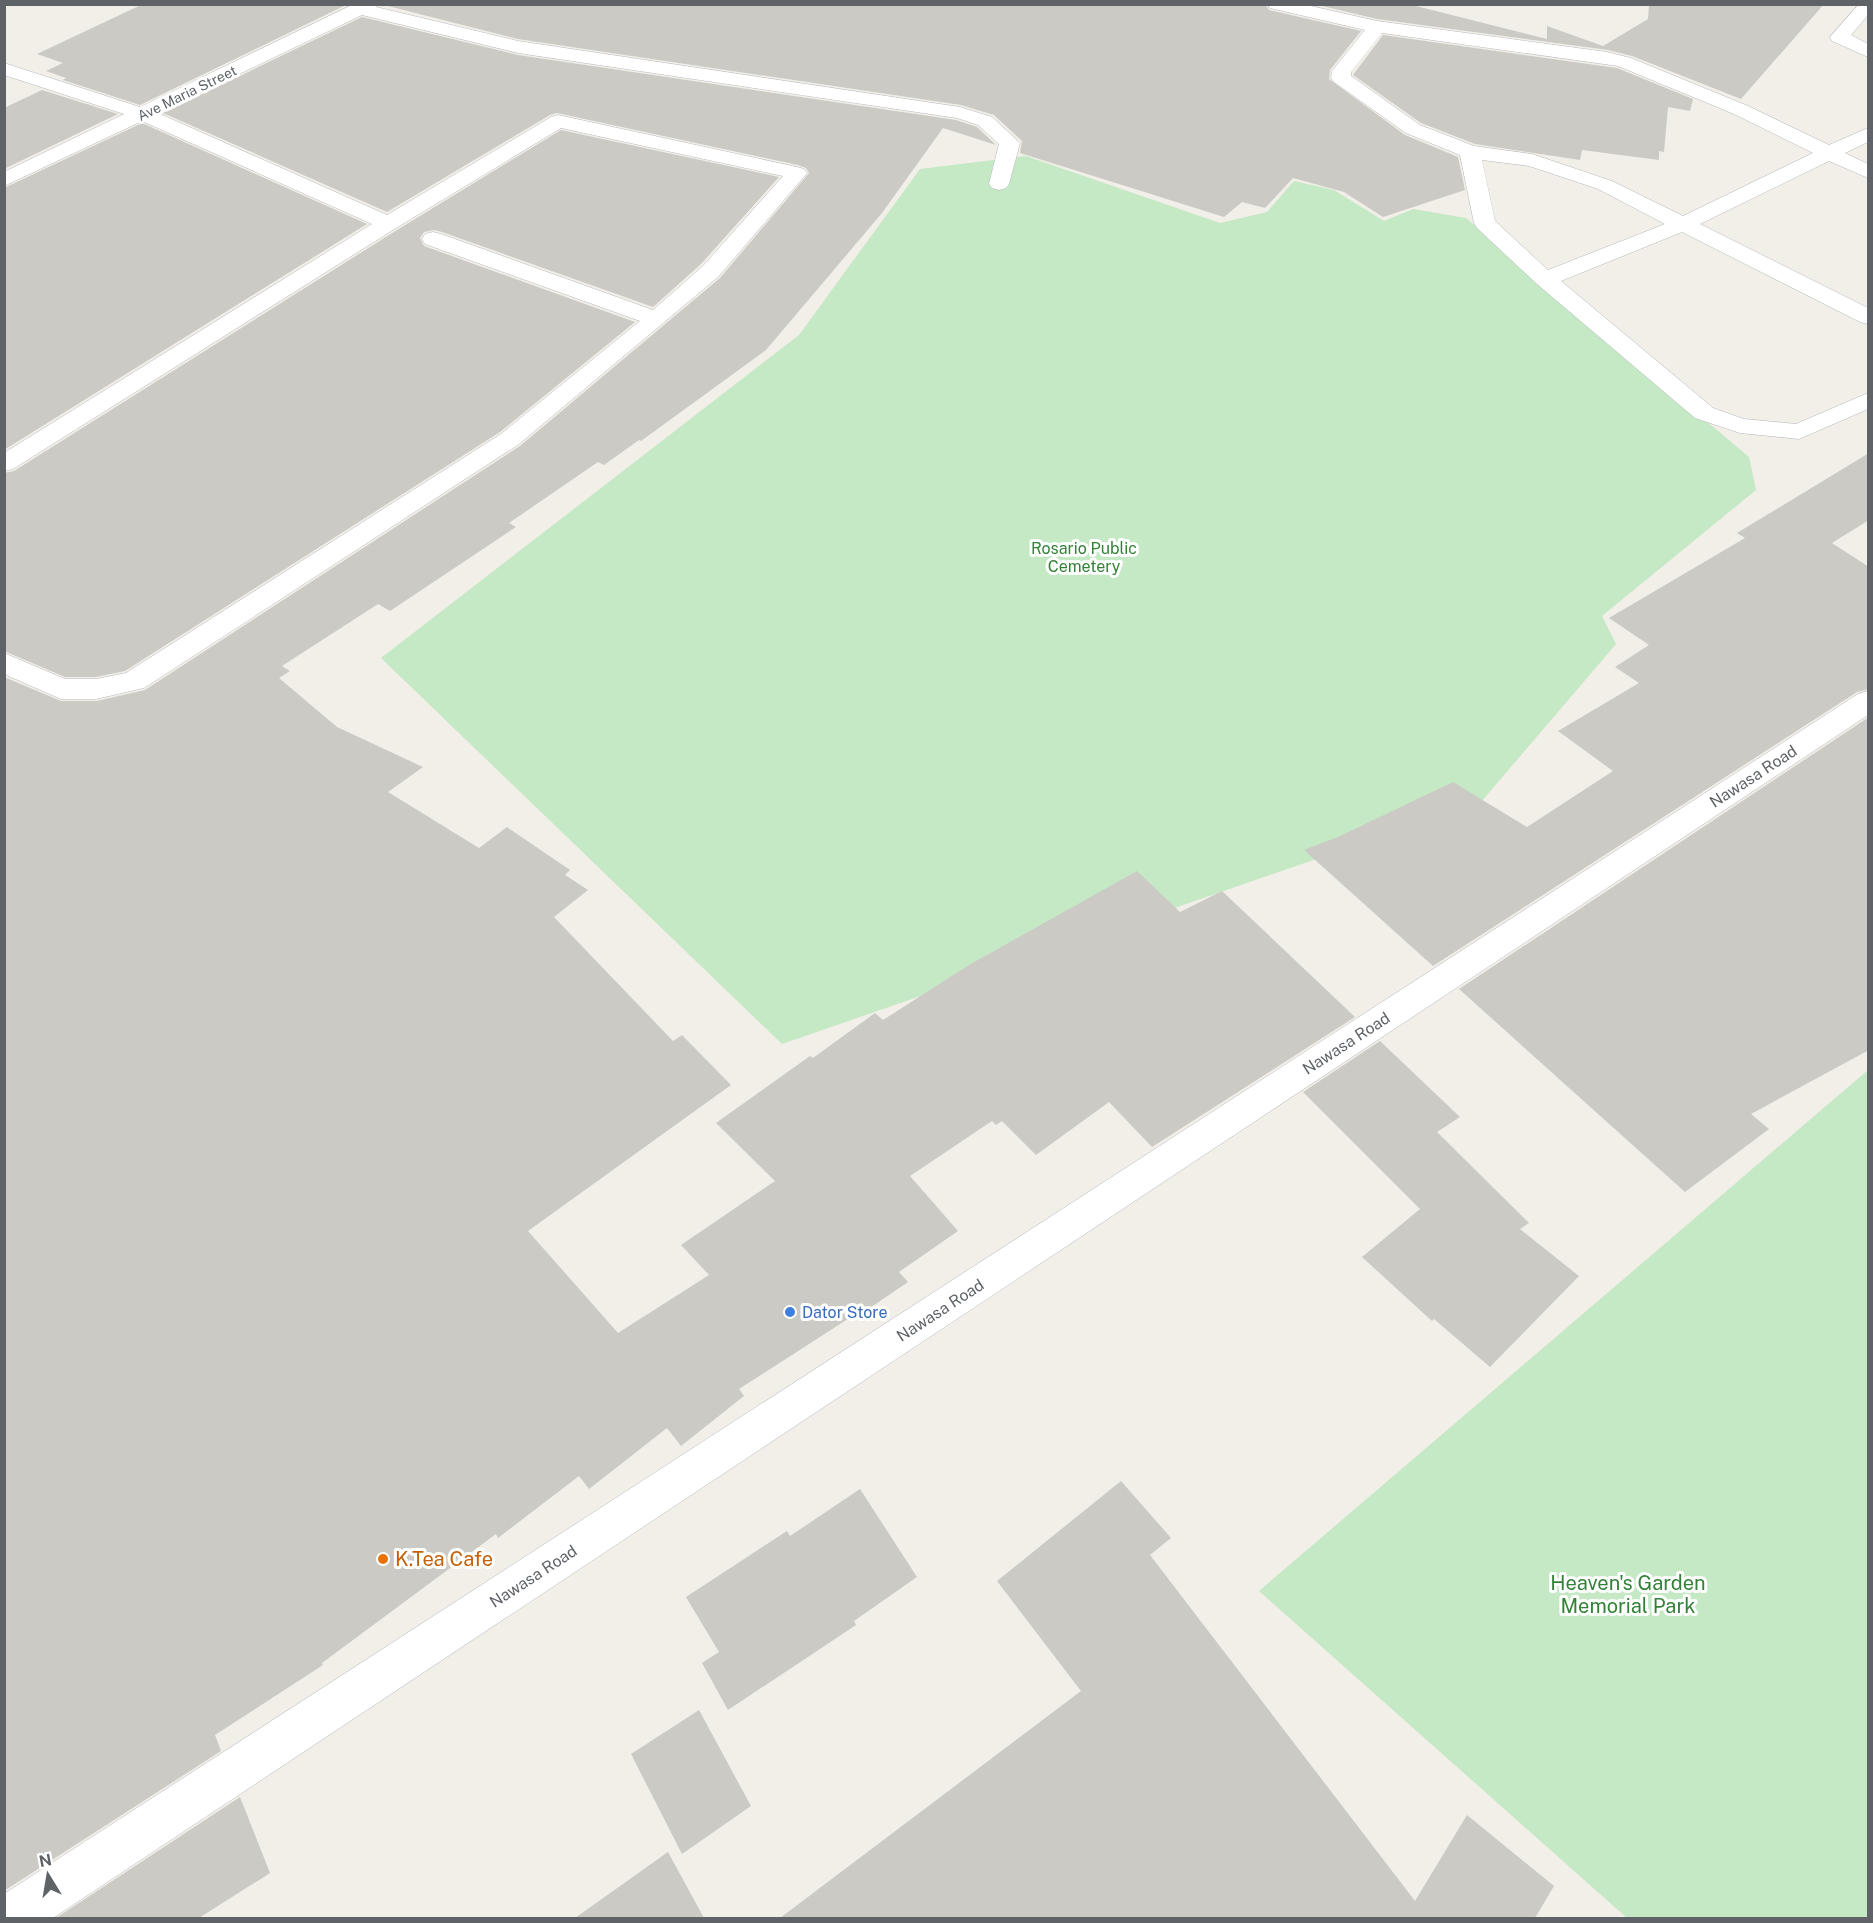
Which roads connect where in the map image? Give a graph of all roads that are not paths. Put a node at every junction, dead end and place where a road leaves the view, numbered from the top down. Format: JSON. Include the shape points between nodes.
{"nodes":[{"id":1,"x":1276,"y":4,"type":"edge"},
{"id":2,"x":1869,"y":5,"type":"edge"},
{"id":3,"x":365,"y":7,"type":"edge"},
{"id":4,"x":1377,"y":27,"type":"junction"},
{"id":5,"x":1869,"y":51,"type":"edge"},
{"id":6,"x":4,"y":69,"type":"edge"},
{"id":7,"x":143,"y":114,"type":"junction"},
{"id":8,"x":1869,"y":134,"type":"edge"},
{"id":9,"x":1470,"y":152,"type":"junction"},
{"id":10,"x":1827,"y":153,"type":"junction"},
{"id":11,"x":1869,"y":172,"type":"edge"},
{"id":12,"x":4,"y":180,"type":"edge"},
{"id":13,"x":999,"y":184,"type":"dead end"},
{"id":14,"x":388,"y":223,"type":"junction"},
{"id":15,"x":1684,"y":224,"type":"junction"},
{"id":16,"x":433,"y":239,"type":"dead end"},
{"id":17,"x":1545,"y":279,"type":"junction"},
{"id":18,"x":1869,"y":317,"type":"edge"},
{"id":19,"x":656,"y":319,"type":"junction"},
{"id":20,"x":1869,"y":400,"type":"edge"},
{"id":21,"x":4,"y":465,"type":"edge"},
{"id":22,"x":4,"y":662,"type":"edge"},
{"id":23,"x":1869,"y":700,"type":"edge"},
{"id":24,"x":11,"y":1918,"type":"edge"}],
"edges":[{"from":1,"to":4,"type":"street"},
{"from":2,"to":5,"type":"street","via":[[1839,37]]},
{"from":3,"to":7,"type":"street","name":"Ave Maria Street"},
{"from":3,"to":13,"type":"street","via":[[518,47],[960,113],[985,121],[1010,143]]},
{"from":4,"to":9,"type":"street","via":[[1342,71],[1341,78],[1413,129]]},
{"from":4,"to":10,"type":"street","via":[[1624,62],[1741,110]]},
{"from":6,"to":7,"type":"street"},
{"from":7,"to":12,"type":"street","name":"Ave Maria Street"},
{"from":7,"to":14,"type":"street"},
{"from":8,"to":10,"type":"street"},
{"from":9,"to":15,"type":"street","via":[[1532,160],[1553,167],[1605,185]]},
{"from":9,"to":17,"type":"street","via":[[1485,223]]},
{"from":10,"to":11,"type":"street"},
{"from":10,"to":15,"type":"street"},
{"from":14,"to":19,"type":"street","via":[[558,121],[797,173],[711,271]]},
{"from":14,"to":21,"type":"street"},
{"from":15,"to":17,"type":"street"},
{"from":15,"to":18,"type":"street"},
{"from":16,"to":19,"type":"street"},
{"from":17,"to":20,"type":"street","via":[[1704,413],[1740,426],[1799,432]]},
{"from":19,"to":22,"type":"street","via":[[510,439],[134,681],[96,689],[61,689]]},
{"from":23,"to":24,"type":"street","name":"Nawasa Road"}]}
